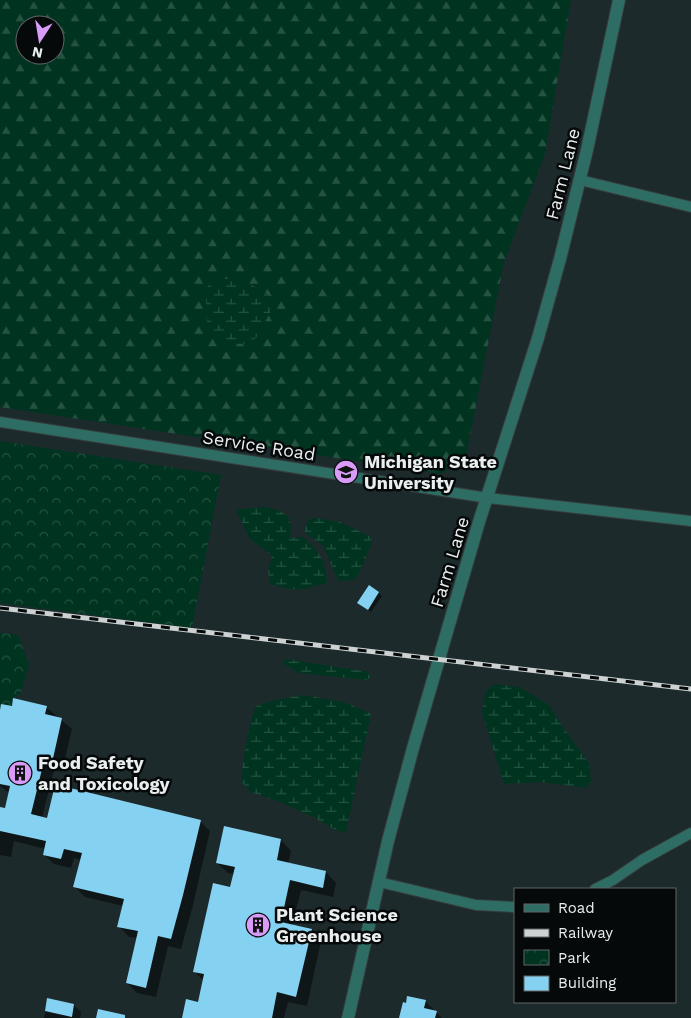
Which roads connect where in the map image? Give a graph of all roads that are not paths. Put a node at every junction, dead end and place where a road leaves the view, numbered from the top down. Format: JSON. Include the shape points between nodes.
{"nodes":[{"id":1,"x":619,"y":0,"type":"edge"},
{"id":2,"x":580,"y":180,"type":"junction"},
{"id":3,"x":691,"y":207,"type":"edge"},
{"id":4,"x":0,"y":422,"type":"edge"},
{"id":5,"x":488,"y":498,"type":"junction"},
{"id":6,"x":691,"y":521,"type":"edge"},
{"id":7,"x":691,"y":833,"type":"edge"},
{"id":8,"x":379,"y":882,"type":"junction"},
{"id":9,"x":597,"y":888,"type":"edge"},
{"id":10,"x":514,"y":907,"type":"edge"},
{"id":11,"x":348,"y":1018,"type":"edge"}],
"edges":[{"from":1,"to":2,"type":"street","name":"Farm Lane"},
{"from":2,"to":3,"type":"street"},
{"from":2,"to":5,"type":"street","name":"Farm Lane","via":[[538,338]]},
{"from":4,"to":5,"type":"street","name":"Service Road"},
{"from":5,"to":6,"type":"street","name":"Service Road"},
{"from":5,"to":8,"type":"street","name":"Farm Lane","via":[[413,748]]},
{"from":7,"to":9,"type":"street"},
{"from":8,"to":10,"type":"street","via":[[476,905]]},
{"from":8,"to":11,"type":"street","name":"Farm Lane"}]}
